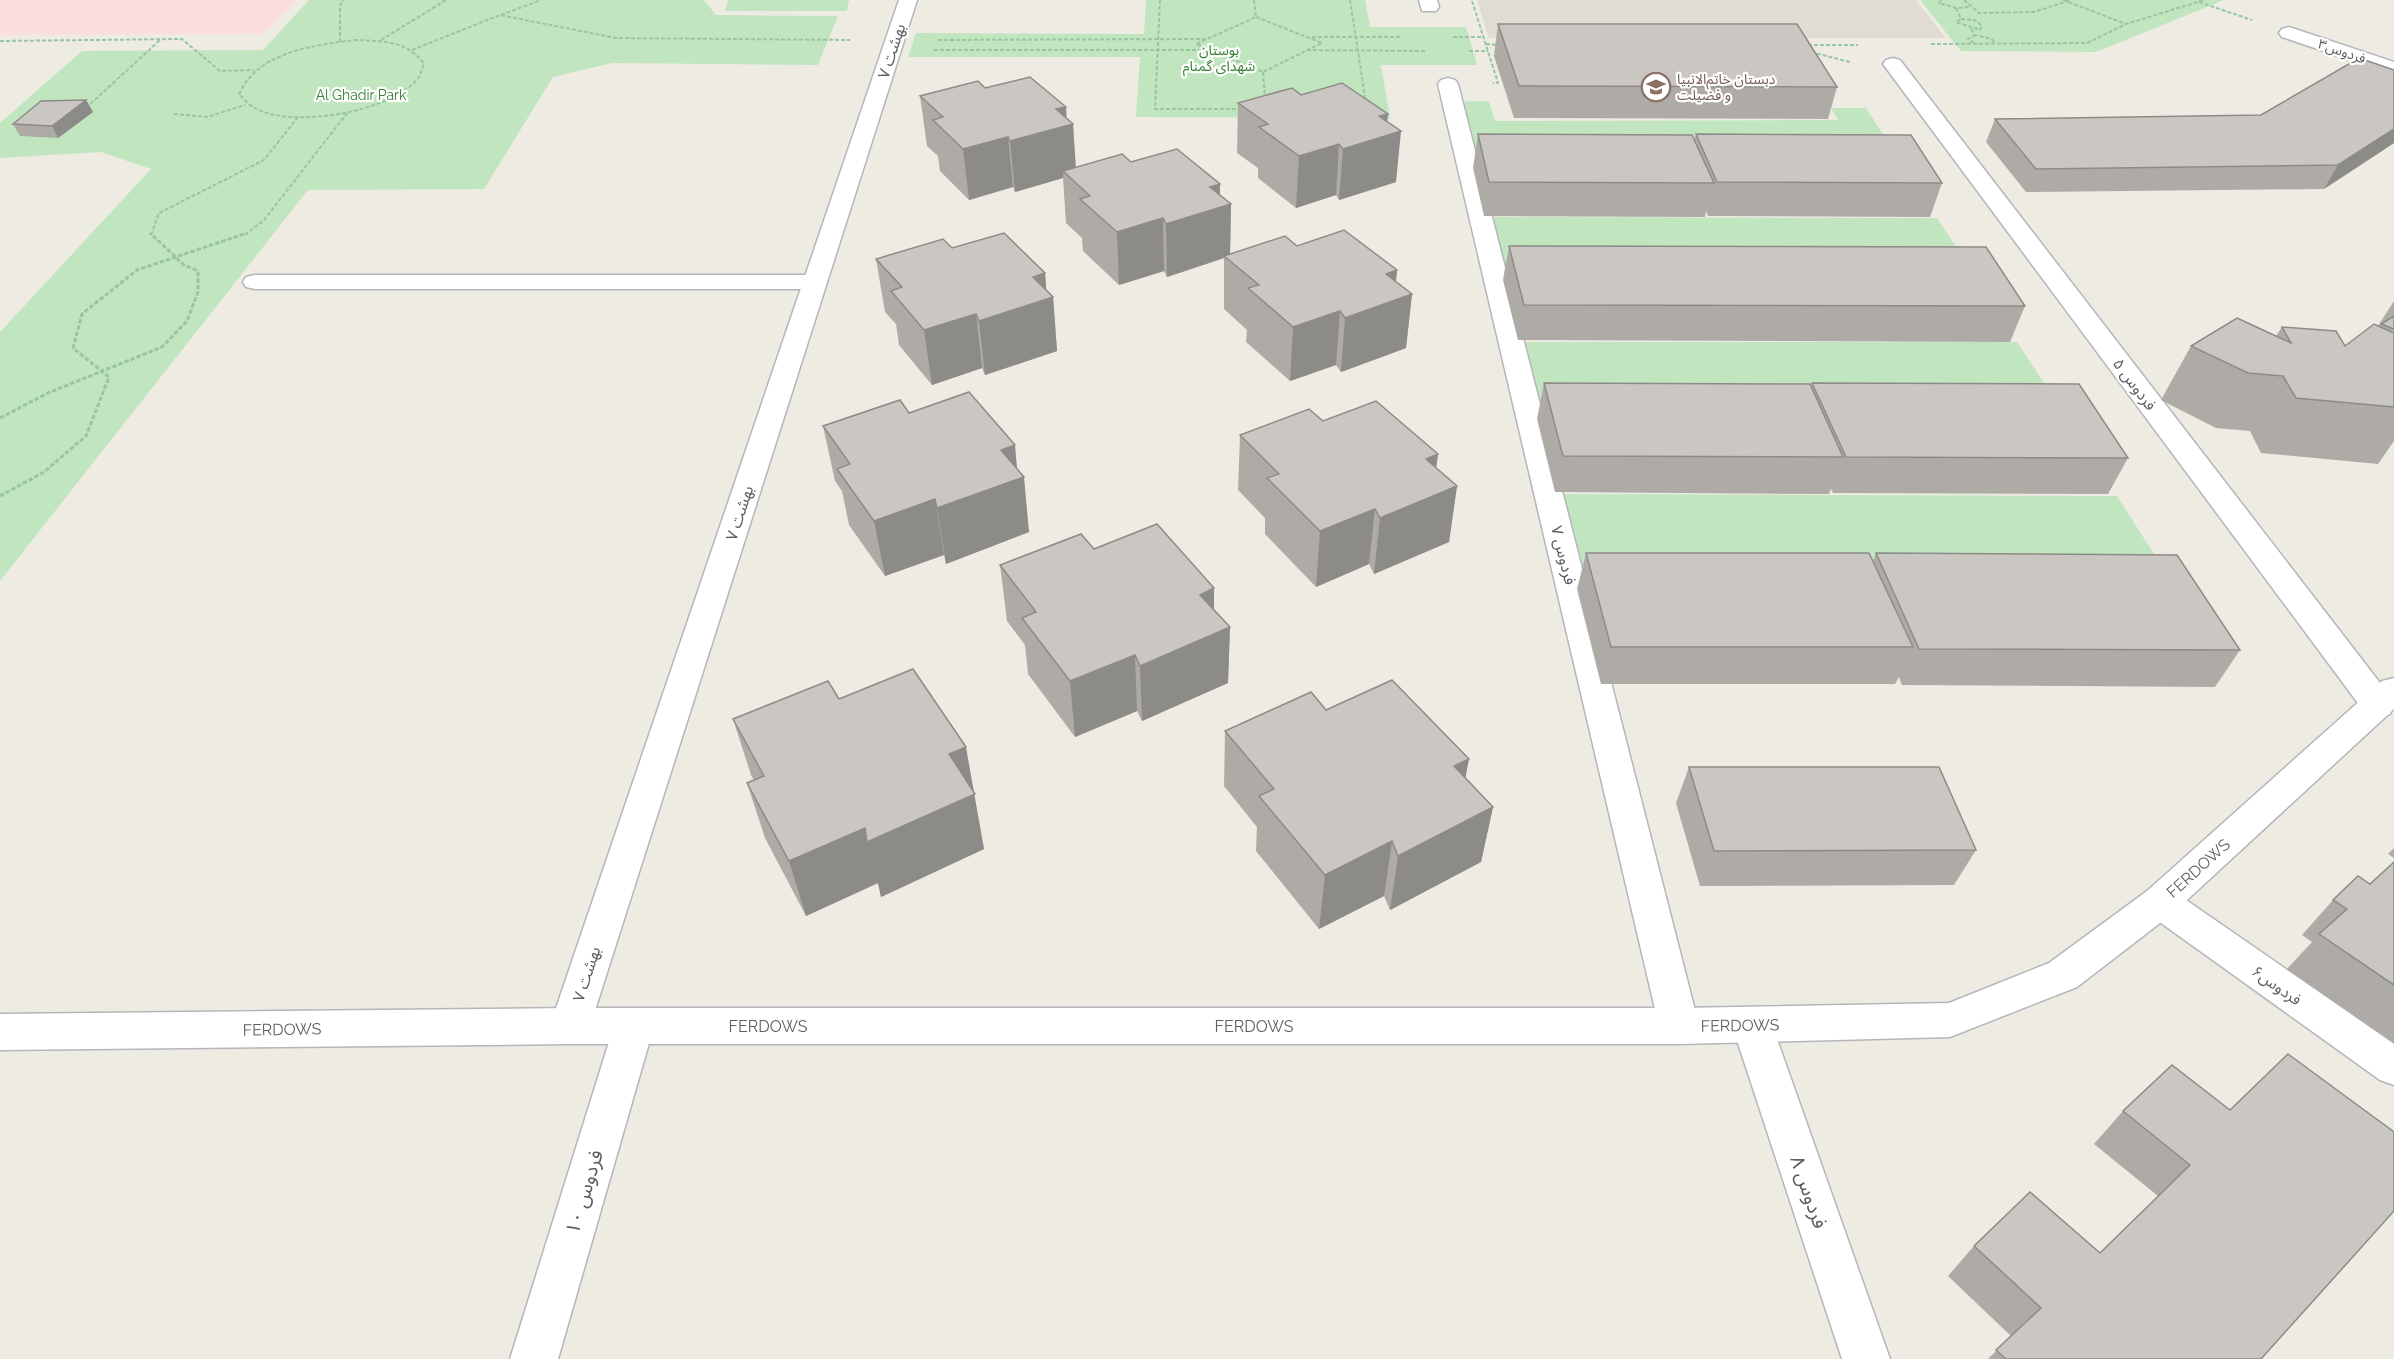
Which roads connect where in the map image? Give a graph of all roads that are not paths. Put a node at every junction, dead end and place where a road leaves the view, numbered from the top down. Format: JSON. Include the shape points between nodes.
{"nodes":[{"id":1,"x":908,"y":0,"type":"edge"},
{"id":2,"x":2289,"y":33,"type":"road end"},
{"id":3,"x":1893,"y":64,"type":"road end"},
{"id":4,"x":2394,"y":69,"type":"edge"},
{"id":5,"x":1449,"y":84,"type":"dead end"},
{"id":6,"x":255,"y":282,"type":"dead end"},
{"id":7,"x":815,"y":282,"type":"junction"},
{"id":8,"x":2386,"y":698,"type":"edge"},
{"id":9,"x":2160,"y":902,"type":"junction"},
{"id":10,"x":1752,"y":1025,"type":"junction"},
{"id":11,"x":570,"y":1026,"type":"junction"},
{"id":12,"x":634,"y":1026,"type":"junction"},
{"id":13,"x":1679,"y":1026,"type":"junction"},
{"id":14,"x":0,"y":1032,"type":"edge"},
{"id":15,"x":2394,"y":1067,"type":"edge"},
{"id":16,"x":534,"y":1359,"type":"edge"},
{"id":17,"x":1866,"y":1359,"type":"edge"}],
"edges":[{"from":1,"to":7,"type":"street","name":"بهشت ۷"},
{"from":2,"to":4,"type":"street","name":"فردوس۳"},
{"from":3,"to":8,"type":"street","name":"فردوس ۵"},
{"from":5,"to":13,"type":"street","name":"فردوس ۷"},
{"from":6,"to":7,"type":"street"},
{"from":7,"to":11,"type":"street","name":"بهشت ۷"},
{"from":8,"to":9,"type":"street","name":"FERDOWS"},
{"from":9,"to":10,"type":"street","name":"FERDOWS","via":[[2063,975],[1950,1020]]},
{"from":9,"to":15,"type":"street","name":"فردوس۶"},
{"from":10,"to":13,"type":"street","name":"FERDOWS"},
{"from":10,"to":17,"type":"street","name":"فردوس ۸"},
{"from":11,"to":12,"type":"street","name":"FERDOWS"},
{"from":11,"to":14,"type":"street","name":"FERDOWS"},
{"from":12,"to":13,"type":"street","name":"FERDOWS"},
{"from":12,"to":16,"type":"street","name":"فردوس ۱۰"}]}
